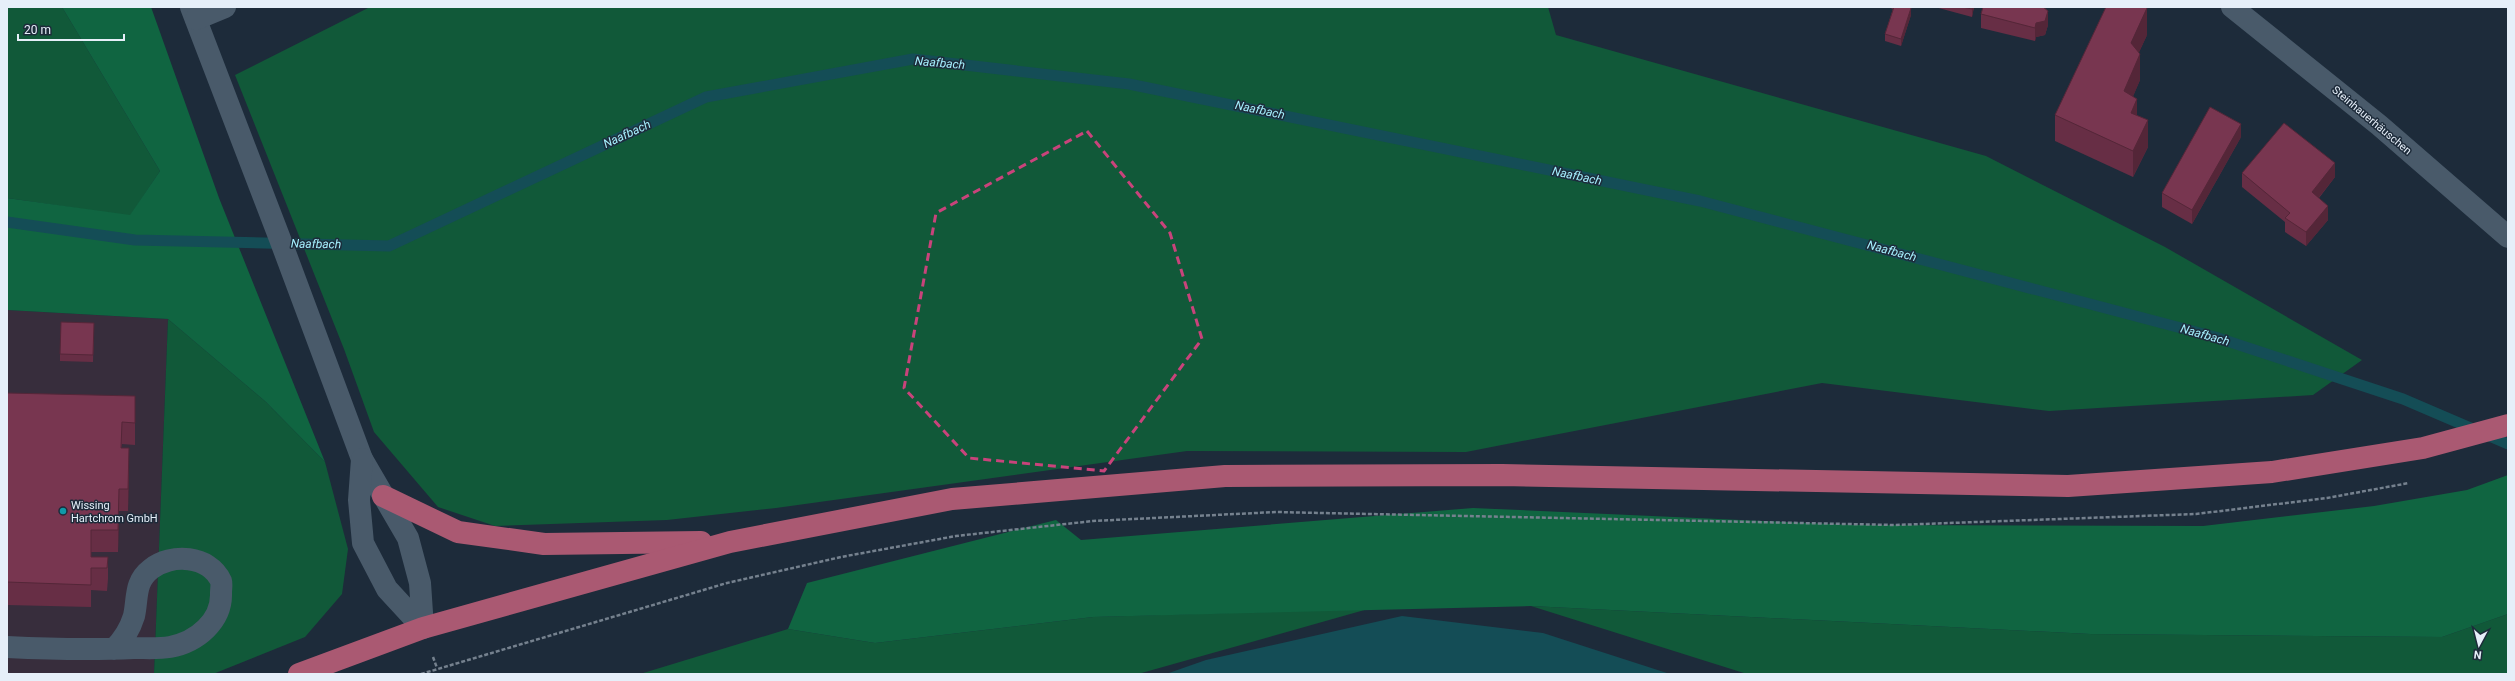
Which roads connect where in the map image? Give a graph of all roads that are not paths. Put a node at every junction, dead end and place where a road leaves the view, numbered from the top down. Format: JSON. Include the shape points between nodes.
{"nodes":[{"id":1,"x":225,"y":7,"type":"edge"},
{"id":2,"x":2232,"y":7,"type":"edge"},
{"id":3,"x":194,"y":13,"type":"edge"},
{"id":4,"x":2508,"y":237,"type":"edge"},
{"id":5,"x":2508,"y":425,"type":"edge"},
{"id":6,"x":362,"y":459,"type":"junction"},
{"id":7,"x":383,"y":496,"type":"junction"},
{"id":8,"x":730,"y":542,"type":"junction"},
{"id":9,"x":423,"y":628,"type":"junction"},
{"id":10,"x":7,"y":647,"type":"edge"},
{"id":11,"x":105,"y":650,"type":"junction"},
{"id":12,"x":299,"y":674,"type":"edge"}],
"edges":[{"from":1,"to":3,"type":"street"},
{"from":2,"to":4,"type":"street","name":"Steinhauerhäuschen","via":[[2379,124]]},
{"from":3,"to":6,"type":"street"},
{"from":5,"to":8,"type":"main road","via":[[2423,448],[2272,472],[2068,486],[1502,475],[1225,476],[952,499]]},
{"from":6,"to":7,"type":"street"},
{"from":6,"to":9,"type":"street","via":[[359,500],[363,543],[387,589]]},
{"from":7,"to":8,"type":"main road","via":[[458,532],[544,544]]},
{"from":7,"to":9,"type":"street","via":[[408,538],[420,583]]},
{"from":8,"to":9,"type":"main road"},
{"from":9,"to":12,"type":"main road"},
{"from":10,"to":11,"type":"street"},
{"from":11,"to":11,"type":"street","via":[[171,647],[194,638],[215,621],[222,603],[221,582],[211,567],[191,559],[169,559],[150,570],[138,585],[134,616],[126,637]]}]}
